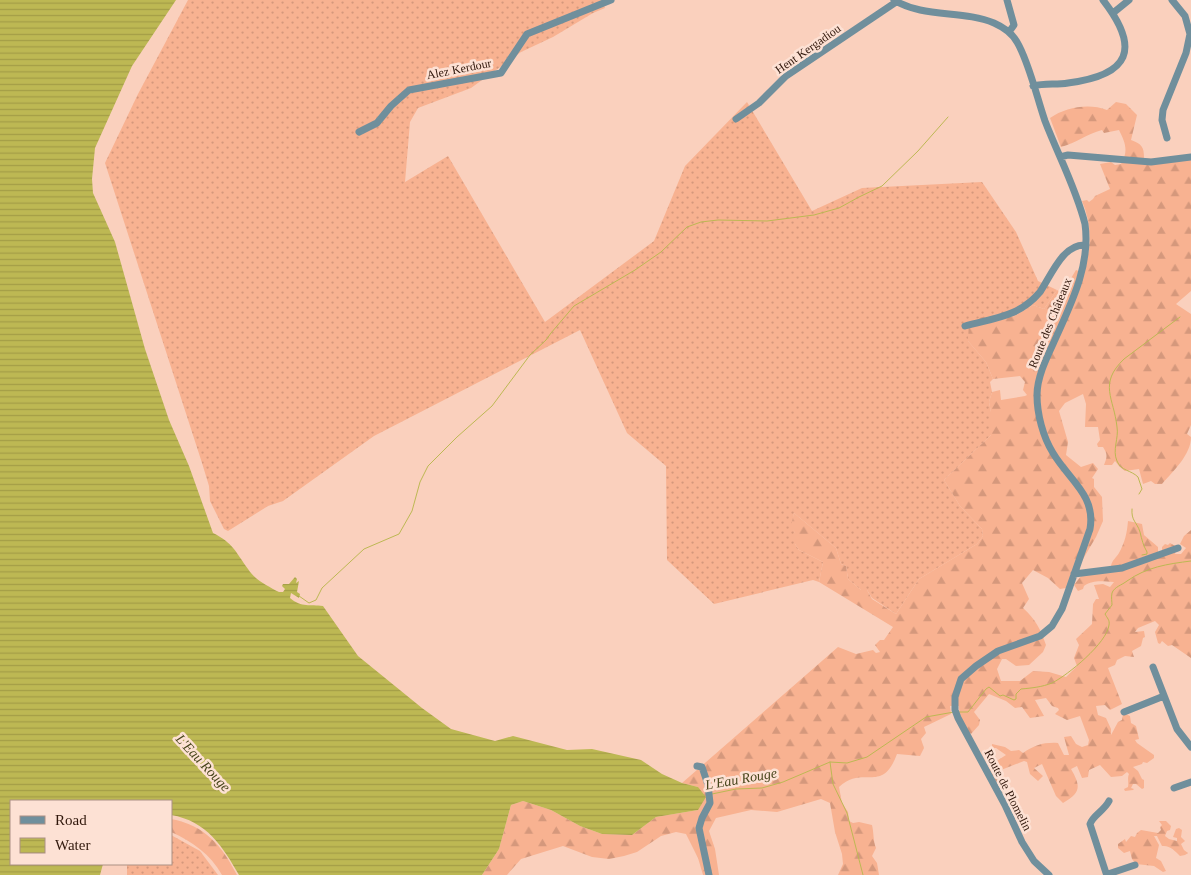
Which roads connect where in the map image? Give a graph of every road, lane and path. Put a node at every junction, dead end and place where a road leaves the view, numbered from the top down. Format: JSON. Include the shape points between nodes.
{"nodes":[{"id":1,"x":611,"y":0,"type":"edge"},
{"id":2,"x":1007,"y":0,"type":"edge"},
{"id":3,"x":1103,"y":0,"type":"edge"},
{"id":4,"x":1129,"y":0,"type":"edge"},
{"id":5,"x":1172,"y":0,"type":"edge"},
{"id":6,"x":895,"y":1,"type":"edge"},
{"id":7,"x":1113,"y":13,"type":"junction"},
{"id":8,"x":1190,"y":29,"type":"edge"},
{"id":9,"x":1009,"y":32,"type":"junction"},
{"id":10,"x":1033,"y":86,"type":"junction"},
{"id":11,"x":736,"y":119,"type":"dead end"},
{"id":12,"x":359,"y":132,"type":"dead end"},
{"id":13,"x":1167,"y":138,"type":"dead end"},
{"id":14,"x":1060,"y":157,"type":"junction"},
{"id":15,"x":1191,"y":157,"type":"edge"},
{"id":16,"x":1086,"y":245,"type":"junction"},
{"id":17,"x":964,"y":326,"type":"dead end"},
{"id":18,"x":1178,"y":548,"type":"dead end"},
{"id":19,"x":1074,"y":574,"type":"junction"},
{"id":20,"x":1153,"y":667,"type":"dead end"},
{"id":21,"x":1164,"y":696,"type":"junction"},
{"id":22,"x":955,"y":711,"type":"joint"},
{"id":23,"x":1124,"y":712,"type":"dead end"},
{"id":24,"x":1191,"y":747,"type":"edge"},
{"id":25,"x":697,"y":766,"type":"dead end"},
{"id":26,"x":1191,"y":782,"type":"edge"},
{"id":27,"x":1174,"y":788,"type":"dead end"},
{"id":28,"x":1109,"y":802,"type":"dead end"},
{"id":29,"x":1135,"y":865,"type":"dead end"},
{"id":30,"x":1105,"y":870,"type":"junction"},
{"id":31,"x":709,"y":875,"type":"edge"},
{"id":32,"x":1049,"y":875,"type":"edge"},
{"id":33,"x":1099,"y":875,"type":"edge"}],
"edges":[{"from":1,"to":12,"type":"street","name":"Alez Kerdour","via":[[527,34],[501,73],[409,90],[377,123]]},
{"from":2,"to":9,"type":"street","via":[[1014,25]]},
{"from":3,"to":7,"type":"street"},
{"from":4,"to":7,"type":"street"},
{"from":5,"to":8,"type":"street","via":[[1185,16]]},
{"from":6,"to":9,"type":"street","via":[[924,10],[987,21]]},
{"from":6,"to":11,"type":"street","name":"Hent Kergadiou","via":[[786,76],[759,104]]},
{"from":7,"to":10,"type":"street","via":[[1126,45],[1117,66],[1090,79]]},
{"from":8,"to":13,"type":"street","via":[[1186,53],[1163,110]]},
{"from":9,"to":10,"type":"street","name":"Route des Châteaux","via":[[1021,50]]},
{"from":10,"to":14,"type":"street","name":"Route des Châteaux"},
{"from":14,"to":15,"type":"street","via":[[1151,162]]},
{"from":14,"to":16,"type":"street","name":"Route des Châteaux","via":[[1083,215]]},
{"from":16,"to":17,"type":"street","via":[[1069,251],[1026,306],[1009,315]]},
{"from":16,"to":19,"type":"street","name":"Route des Châteaux","via":[[1080,278],[1037,390],[1040,417],[1049,447],[1085,496],[1091,511],[1090,530]]},
{"from":18,"to":19,"type":"street","via":[[1122,568]]},
{"from":19,"to":22,"type":"street","name":"Route des Châteaux","via":[[1062,609],[1050,629],[1036,638],[994,652],[967,672],[957,686]]},
{"from":20,"to":21,"type":"street"},
{"from":21,"to":23,"type":"street"},
{"from":21,"to":24,"type":"street","via":[[1177,729]]},
{"from":22,"to":32,"type":"street","name":"Route de Plomelin","via":[[1024,846]]},
{"from":25,"to":31,"type":"street","via":[[702,767],[710,799],[710,807],[700,824]]},
{"from":26,"to":27,"type":"street"},
{"from":28,"to":30,"type":"street","via":[[1090,824]]},
{"from":29,"to":30,"type":"street","via":[[1108,874]]},
{"from":30,"to":33,"type":"street"}]}
